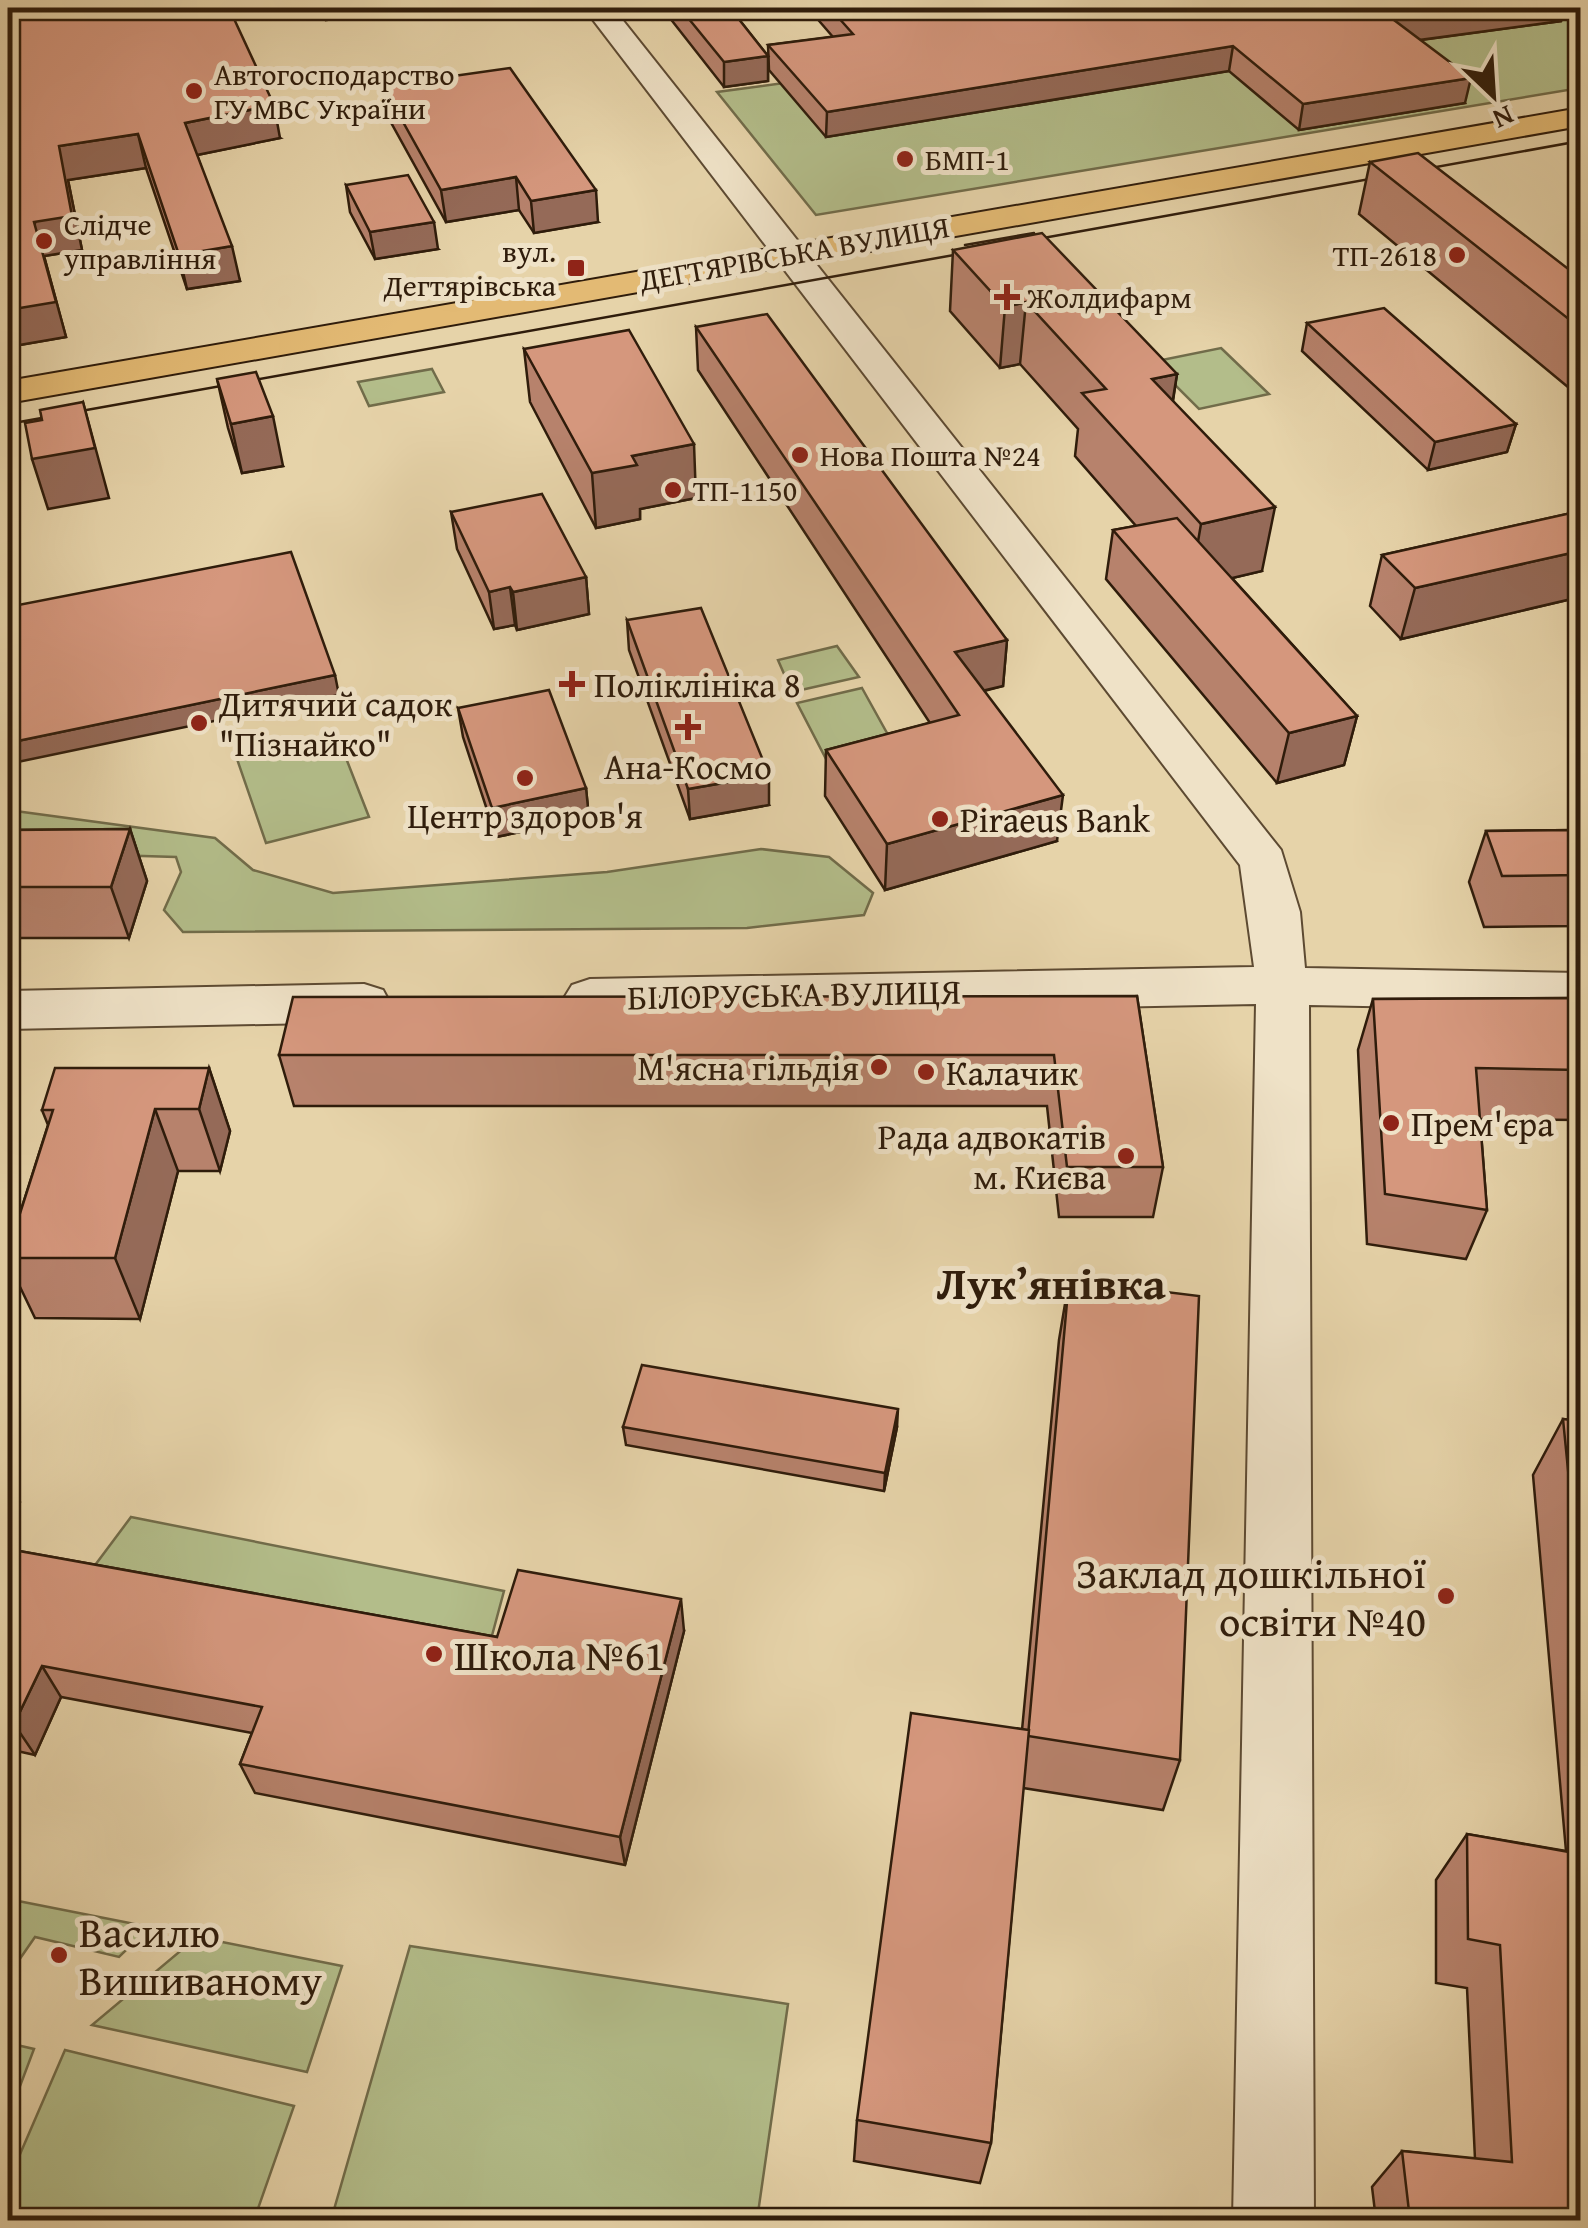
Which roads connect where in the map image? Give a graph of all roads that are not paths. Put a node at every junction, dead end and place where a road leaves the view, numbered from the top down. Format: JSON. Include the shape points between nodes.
{"nodes":[{"id":1,"x":598,"y":8,"type":"edge"},
{"id":2,"x":1580,"y":117,"type":"edge"},
{"id":3,"x":789,"y":254,"type":"junction"},
{"id":4,"x":8,"y":392,"type":"edge"},
{"id":5,"x":1279,"y":986,"type":"junction"},
{"id":6,"x":1580,"y":991,"type":"edge"},
{"id":7,"x":545,"y":999,"type":"edge"},
{"id":8,"x":406,"y":1002,"type":"edge"},
{"id":9,"x":8,"y":1010,"type":"edge"},
{"id":10,"x":1274,"y":2220,"type":"edge"}],
"edges":[{"from":1,"to":3,"type":"street"},
{"from":2,"to":3,"type":"main road","name":"ДЕГТЯРІВСЬКА ВУЛИЦЯ"},
{"from":3,"to":4,"type":"main road","name":"ДЕГТЯРІВСЬКА ВУЛИЦЯ"},
{"from":3,"to":5,"type":"street","via":[[1264,862]]},
{"from":5,"to":6,"type":"street","name":"БІЛОРУСЬКА ВУЛИЦЯ"},
{"from":5,"to":7,"type":"street","name":"БІЛОРУСЬКА ВУЛИЦЯ"},
{"from":5,"to":10,"type":"street","via":[[1284,1024]]},
{"from":8,"to":9,"type":"street"}]}
